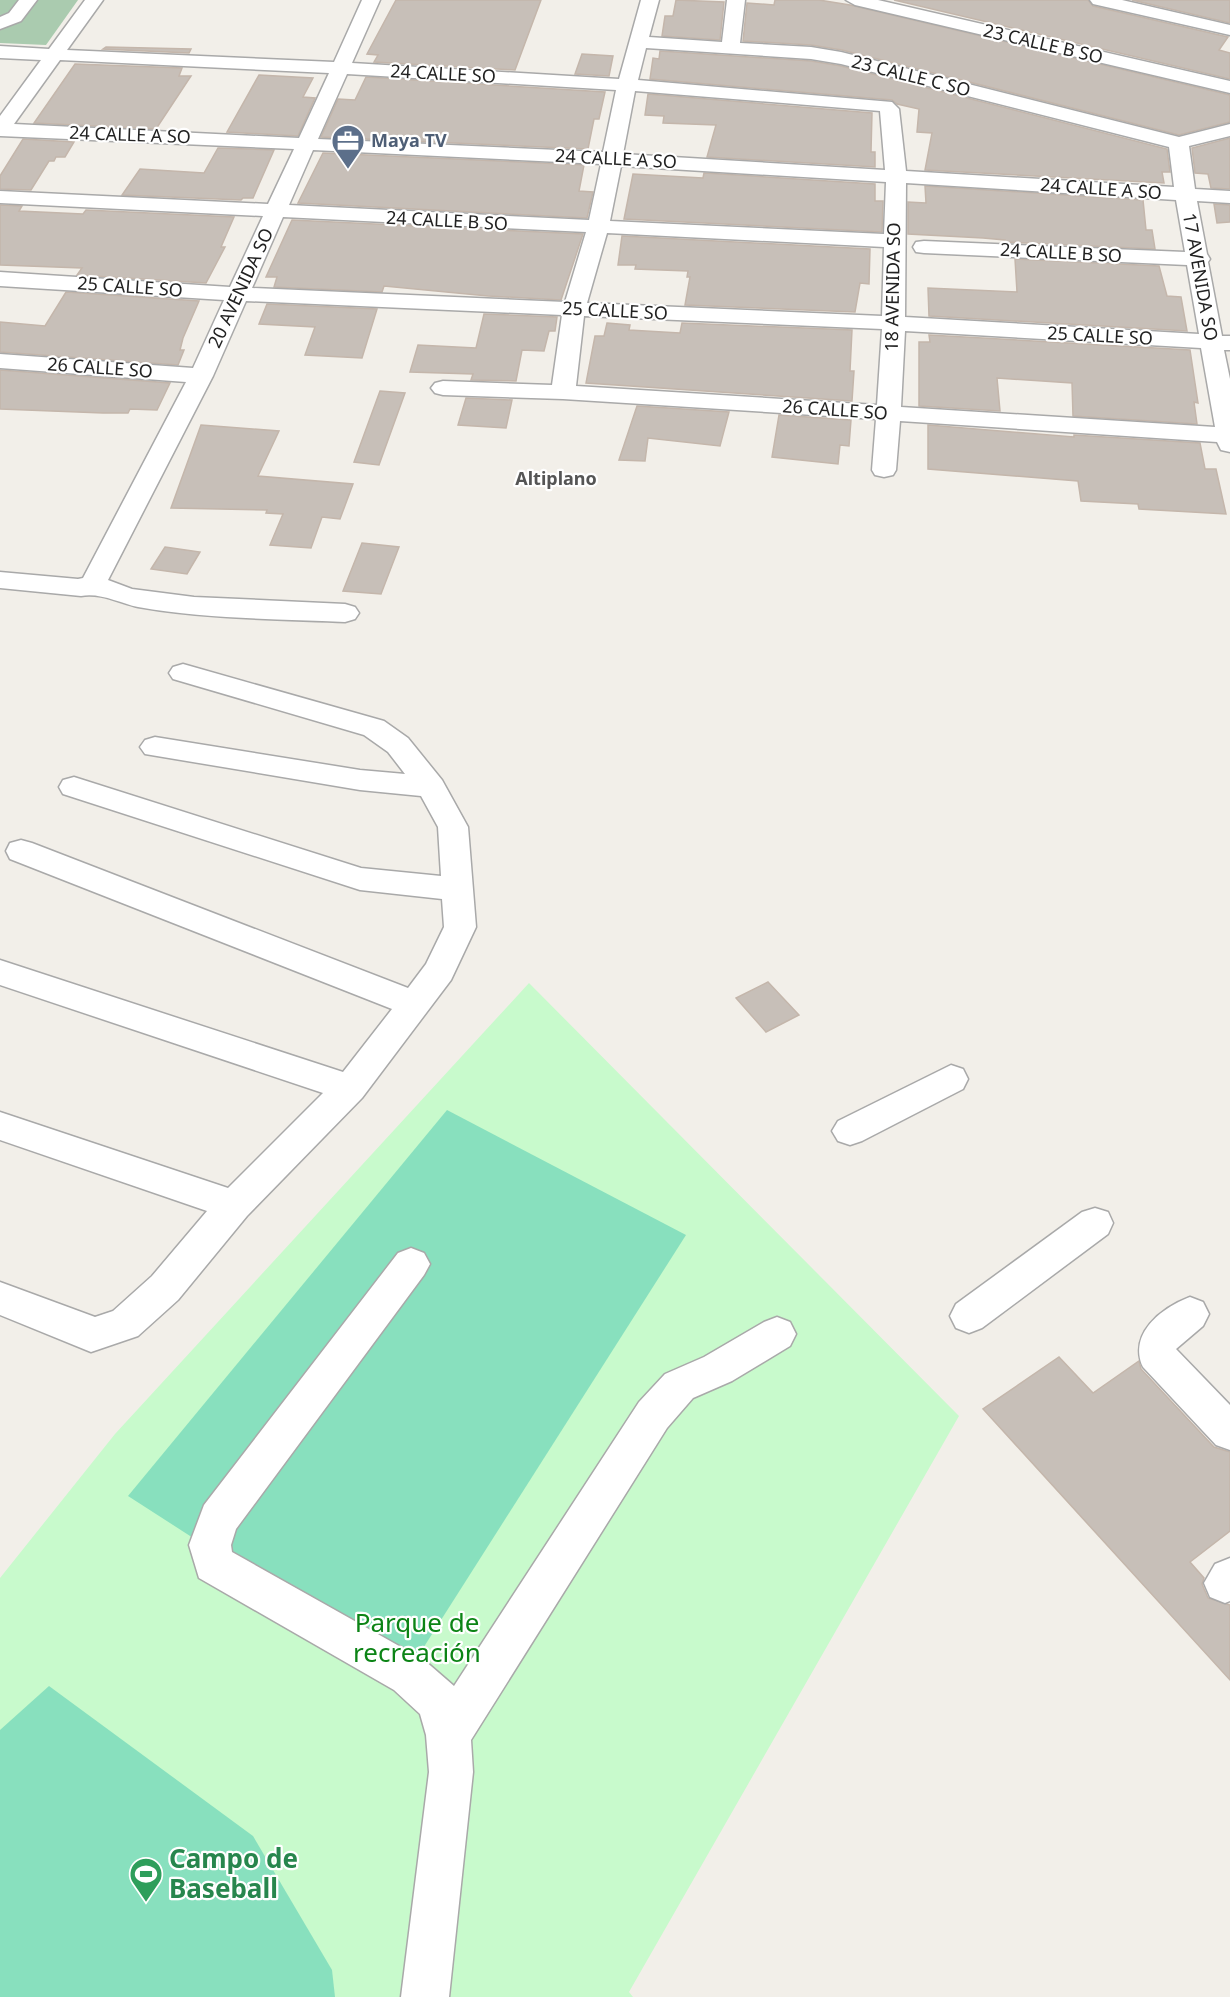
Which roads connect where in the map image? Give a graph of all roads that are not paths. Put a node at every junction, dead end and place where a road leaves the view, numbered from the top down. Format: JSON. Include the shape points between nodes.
{"nodes":[{"id":1,"x":28,"y":0,"type":"edge"},
{"id":2,"x":94,"y":0,"type":"edge"},
{"id":3,"x":371,"y":0,"type":"edge"},
{"id":4,"x":650,"y":0,"type":"edge"},
{"id":5,"x":736,"y":0,"type":"edge"},
{"id":6,"x":855,"y":0,"type":"edge"},
{"id":7,"x":1099,"y":0,"type":"edge"},
{"id":8,"x":0,"y":24,"type":"edge"},
{"id":9,"x":1230,"y":30,"type":"edge"},
{"id":10,"x":638,"y":42,"type":"junction"},
{"id":11,"x":730,"y":48,"type":"junction"},
{"id":12,"x":0,"y":52,"type":"edge"},
{"id":13,"x":56,"y":55,"type":"junction"},
{"id":14,"x":338,"y":68,"type":"junction"},
{"id":15,"x":0,"y":70,"type":"edge"},
{"id":16,"x":43,"y":72,"type":"junction"},
{"id":17,"x":627,"y":85,"type":"junction"},
{"id":18,"x":1230,"y":87,"type":"edge"},
{"id":19,"x":885,"y":106,"type":"joint"},
{"id":20,"x":0,"y":130,"type":"edge"},
{"id":21,"x":1230,"y":130,"type":"edge"},
{"id":22,"x":307,"y":142,"type":"junction"},
{"id":23,"x":1179,"y":143,"type":"junction"},
{"id":24,"x":613,"y":159,"type":"junction"},
{"id":25,"x":896,"y":175,"type":"junction"},
{"id":26,"x":1185,"y":194,"type":"junction"},
{"id":27,"x":0,"y":197,"type":"edge"},
{"id":28,"x":1230,"y":197,"type":"edge"},
{"id":29,"x":276,"y":212,"type":"junction"},
{"id":30,"x":598,"y":228,"type":"junction"},
{"id":31,"x":894,"y":241,"type":"junction"},
{"id":32,"x":924,"y":246,"type":"dead end"},
{"id":33,"x":1199,"y":260,"type":"junction"},
{"id":34,"x":0,"y":279,"type":"edge"},
{"id":35,"x":238,"y":294,"type":"junction"},
{"id":36,"x":574,"y":309,"type":"junction"},
{"id":37,"x":892,"y":323,"type":"junction"},
{"id":38,"x":1221,"y":343,"type":"edge"},
{"id":39,"x":0,"y":361,"type":"edge"},
{"id":40,"x":201,"y":376,"type":"junction"},
{"id":41,"x":443,"y":388,"type":"dead end"},
{"id":42,"x":563,"y":392,"type":"junction"},
{"id":43,"x":890,"y":414,"type":"junction"},
{"id":44,"x":1228,"y":440,"type":"edge"},
{"id":45,"x":884,"y":470,"type":"dead end"},
{"id":46,"x":97,"y":577,"type":"junction"},
{"id":47,"x":0,"y":580,"type":"edge"},
{"id":48,"x":345,"y":613,"type":"dead end"},
{"id":49,"x":183,"y":674,"type":"dead end"},
{"id":50,"x":155,"y":747,"type":"dead end"},
{"id":51,"x":431,"y":787,"type":"junction"},
{"id":52,"x":74,"y":788,"type":"dead end"},
{"id":53,"x":21,"y":851,"type":"dead end"},
{"id":54,"x":459,"y":889,"type":"junction"},
{"id":55,"x":0,"y":972,"type":"edge"},
{"id":56,"x":414,"y":1004,"type":"junction"},
{"id":57,"x":951,"y":1079,"type":"dead end"},
{"id":58,"x":350,"y":1088,"type":"junction"},
{"id":59,"x":0,"y":1126,"type":"edge"},
{"id":60,"x":850,"y":1131,"type":"dead end"},
{"id":61,"x":234,"y":1205,"type":"junction"},
{"id":62,"x":1095,"y":1223,"type":"dead end"},
{"id":63,"x":411,"y":1264,"type":"dead end"},
{"id":64,"x":0,"y":1298,"type":"edge"},
{"id":65,"x":1190,"y":1314,"type":"dead end"},
{"id":66,"x":969,"y":1316,"type":"dead end"},
{"id":67,"x":777,"y":1334,"type":"dead end"},
{"id":68,"x":1230,"y":1432,"type":"edge"},
{"id":69,"x":448,"y":1735,"type":"junction"},
{"id":70,"x":425,"y":1997,"type":"edge"}],
"edges":[{"from":1,"to":8,"type":"street","via":[[15,17]]},
{"from":2,"to":13,"type":"street"},
{"from":3,"to":14,"type":"street","name":"20 AVENIDA SO"},
{"from":4,"to":10,"type":"street"},
{"from":5,"to":11,"type":"street"},
{"from":6,"to":18,"type":"street","name":"23 CALLE B SO"},
{"from":7,"to":9,"type":"street"},
{"from":10,"to":11,"type":"street","name":"23 CALLE C SO"},
{"from":10,"to":17,"type":"street"},
{"from":11,"to":23,"type":"street","name":"23 CALLE C SO","via":[[841,58]]},
{"from":12,"to":13,"type":"street","name":"24 CALLE SO"},
{"from":13,"to":14,"type":"street","name":"24 CALLE SO"},
{"from":13,"to":16,"type":"street"},
{"from":14,"to":17,"type":"street","name":"24 CALLE SO"},
{"from":14,"to":22,"type":"street","name":"20 AVENIDA SO"},
{"from":15,"to":16,"type":"street"},
{"from":16,"to":20,"type":"street"},
{"from":17,"to":19,"type":"street","name":"24 CALLE SO"},
{"from":17,"to":24,"type":"street"},
{"from":19,"to":25,"type":"street","name":"18 AVENIDA SO","via":[[889,109]]},
{"from":20,"to":22,"type":"street","name":"24 CALLE A SO"},
{"from":21,"to":23,"type":"street"},
{"from":22,"to":24,"type":"street","name":"24 CALLE A SO"},
{"from":22,"to":29,"type":"street","name":"20 AVENIDA SO"},
{"from":23,"to":26,"type":"street","name":"17 AVENIDA SO"},
{"from":24,"to":25,"type":"street","name":"24 CALLE A SO"},
{"from":24,"to":30,"type":"street"},
{"from":25,"to":26,"type":"street","name":"24 CALLE A SO"},
{"from":25,"to":31,"type":"street","name":"18 AVENIDA SO"},
{"from":26,"to":28,"type":"street","name":"24 CALLE A SO"},
{"from":26,"to":33,"type":"street","name":"17 AVENIDA SO"},
{"from":27,"to":29,"type":"street","name":"24 CALLE B SO"},
{"from":29,"to":30,"type":"street","name":"24 CALLE B SO"},
{"from":29,"to":35,"type":"street","name":"20 AVENIDA SO"},
{"from":30,"to":31,"type":"street","name":"24 CALLE B SO"},
{"from":30,"to":36,"type":"street"},
{"from":31,"to":37,"type":"street","name":"18 AVENIDA SO"},
{"from":32,"to":33,"type":"street","name":"24 CALLE B SO"},
{"from":33,"to":38,"type":"street","name":"17 AVENIDA SO"},
{"from":34,"to":35,"type":"street","name":"25 CALLE SO"},
{"from":35,"to":36,"type":"street","name":"25 CALLE SO"},
{"from":35,"to":40,"type":"street","name":"20 AVENIDA SO"},
{"from":36,"to":37,"type":"street","name":"25 CALLE SO"},
{"from":36,"to":42,"type":"street"},
{"from":37,"to":38,"type":"street","name":"25 CALLE SO"},
{"from":37,"to":43,"type":"street","name":"18 AVENIDA SO"},
{"from":38,"to":44,"type":"street","name":"17 AVENIDA SO"},
{"from":39,"to":40,"type":"street","name":"26 CALLE SO"},
{"from":40,"to":46,"type":"street","name":"20 AVENIDA SO"},
{"from":41,"to":42,"type":"street","name":"26 CALLE SO"},
{"from":42,"to":43,"type":"street","name":"26 CALLE SO"},
{"from":43,"to":44,"type":"street","name":"26 CALLE SO"},
{"from":43,"to":45,"type":"street","name":"18 AVENIDA SO"},
{"from":46,"to":47,"type":"street","via":[[81,588]]},
{"from":46,"to":48,"type":"street","via":[[106,590],[140,599],[222,609]]},
{"from":49,"to":51,"type":"street","via":[[374,729],[398,746]]},
{"from":50,"to":51,"type":"street","via":[[360,780]]},
{"from":51,"to":54,"type":"street","via":[[453,827]]},
{"from":52,"to":54,"type":"street","via":[[360,879]]},
{"from":53,"to":56,"type":"street"},
{"from":54,"to":56,"type":"street","via":[[460,927],[439,971]]},
{"from":55,"to":58,"type":"street"},
{"from":56,"to":58,"type":"street"},
{"from":57,"to":60,"type":"street"},
{"from":58,"to":61,"type":"street"},
{"from":59,"to":61,"type":"street"},
{"from":61,"to":64,"type":"street","via":[[165,1288],[125,1324],[91,1335]]},
{"from":62,"to":66,"type":"street"},
{"from":63,"to":69,"type":"street","via":[[218,1520],[210,1545],[214,1564],[409,1675],[438,1701]]},
{"from":65,"to":68,"type":"street","via":[[1160,1339],[1157,1355]]},
{"from":67,"to":69,"type":"street","via":[[718,1369],[679,1386],[653,1415]]},
{"from":69,"to":70,"type":"street","via":[[451,1772]]}]}
